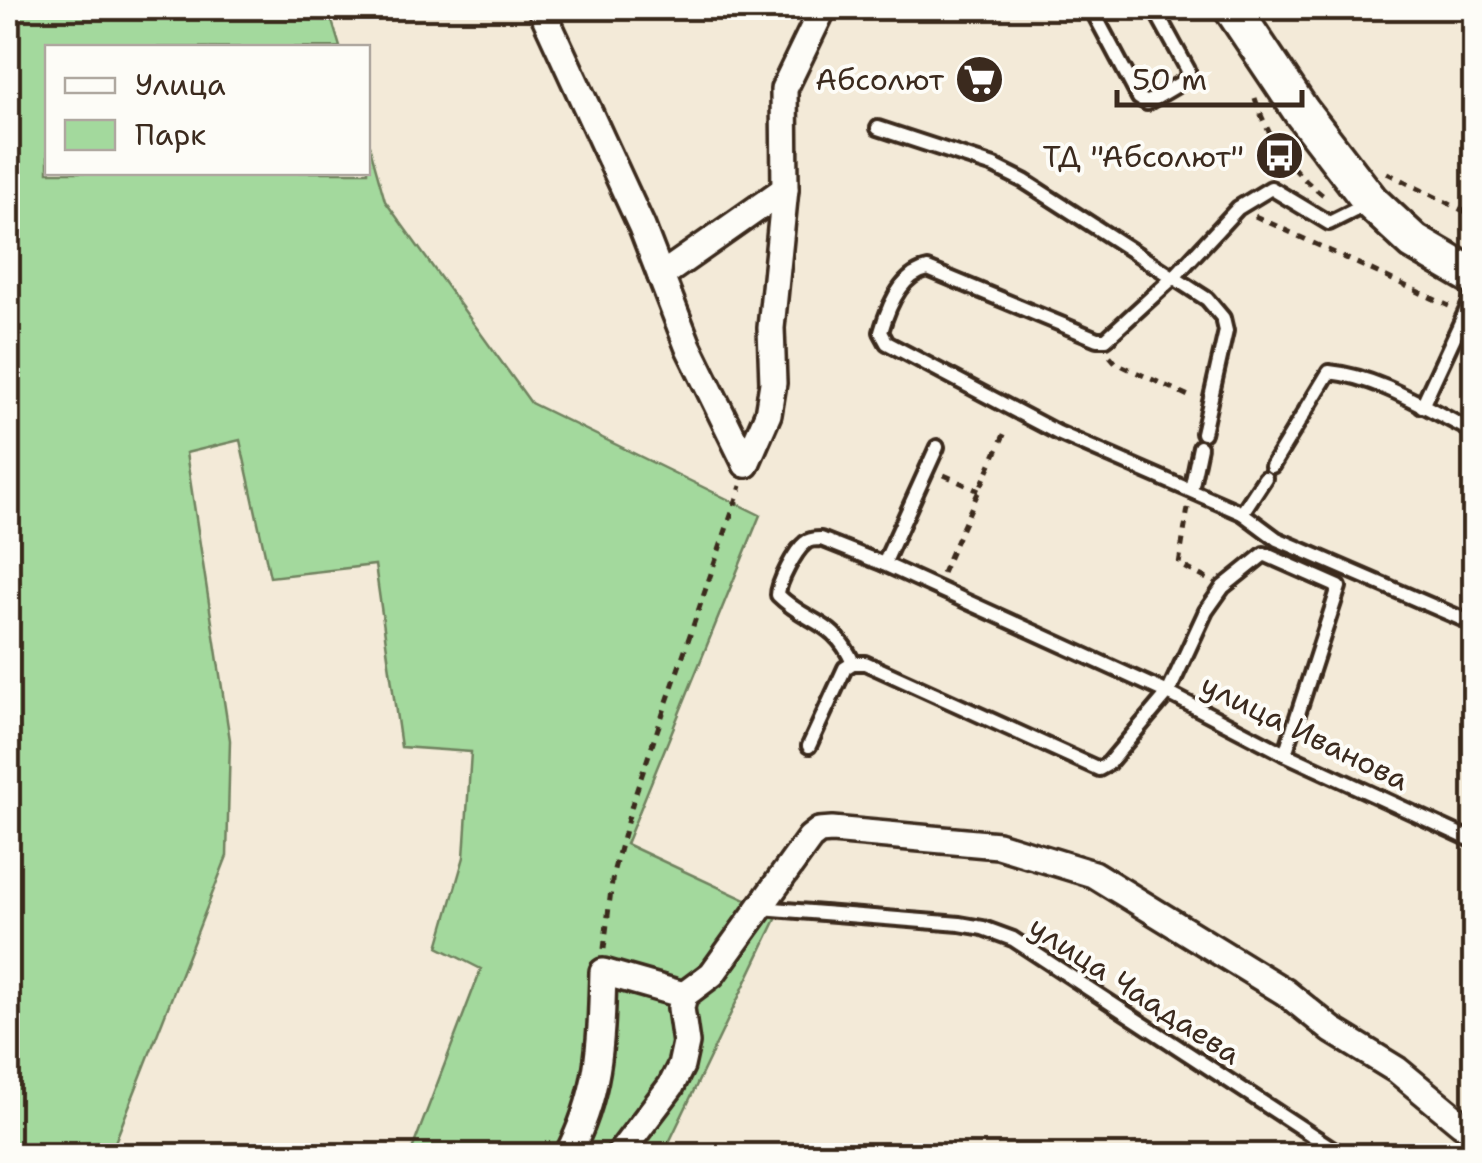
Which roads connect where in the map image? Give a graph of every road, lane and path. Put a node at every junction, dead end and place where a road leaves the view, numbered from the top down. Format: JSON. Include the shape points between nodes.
{"nodes":[{"id":1,"x":541,"y":8,"type":"edge"},
{"id":2,"x":822,"y":8,"type":"edge"},
{"id":3,"x":1091,"y":8,"type":"edge"},
{"id":4,"x":1154,"y":8,"type":"edge"},
{"id":5,"x":1232,"y":8,"type":"edge"},
{"id":6,"x":878,"y":128,"type":"dead end"},
{"id":7,"x":1378,"y":187,"type":"junction"},
{"id":8,"x":785,"y":189,"type":"junction"},
{"id":9,"x":1238,"y":208,"type":"junction"},
{"id":10,"x":1474,"y":216,"type":"edge"},
{"id":11,"x":662,"y":276,"type":"junction"},
{"id":12,"x":1175,"y":276,"type":"junction"},
{"id":13,"x":1474,"y":278,"type":"edge"},
{"id":14,"x":1474,"y":294,"type":"edge"},
{"id":15,"x":1465,"y":314,"type":"junction"},
{"id":16,"x":1097,"y":340,"type":"junction"},
{"id":17,"x":1209,"y":406,"type":"junction"},
{"id":18,"x":1422,"y":406,"type":"junction"},
{"id":19,"x":1010,"y":423,"type":"dead end"},
{"id":20,"x":1474,"y":432,"type":"edge"},
{"id":21,"x":937,"y":447,"type":"dead end"},
{"id":22,"x":956,"y":481,"type":"dead end"},
{"id":23,"x":742,"y":483,"type":"dead end"},
{"id":24,"x":1192,"y":490,"type":"junction"},
{"id":25,"x":979,"y":491,"type":"junction"},
{"id":26,"x":1242,"y":514,"type":"junction"},
{"id":27,"x":884,"y":564,"type":"junction"},
{"id":28,"x":940,"y":578,"type":"dead end"},
{"id":29,"x":1222,"y":587,"type":"junction"},
{"id":30,"x":1474,"y":624,"type":"edge"},
{"id":31,"x":853,"y":663,"type":"junction"},
{"id":32,"x":1168,"y":693,"type":"junction"},
{"id":33,"x":809,"y":746,"type":"dead end"},
{"id":34,"x":1285,"y":754,"type":"junction"},
{"id":35,"x":1474,"y":841,"type":"edge"},
{"id":36,"x":759,"y":908,"type":"junction"},
{"id":37,"x":603,"y":972,"type":"junction"},
{"id":38,"x":684,"y":995,"type":"junction"},
{"id":39,"x":1474,"y":1131,"type":"edge"},
{"id":40,"x":567,"y":1156,"type":"edge"},
{"id":41,"x":618,"y":1156,"type":"edge"},
{"id":42,"x":1344,"y":1156,"type":"edge"}],
"edges":[{"from":1,"to":11,"type":"street"},
{"from":2,"to":8,"type":"street","via":[[784,89]]},
{"from":3,"to":4,"type":"lane","via":[[1147,103],[1186,80],[1188,70]]},
{"from":5,"to":7,"type":"main road","via":[[1301,110]]},
{"from":6,"to":12,"type":"lane","via":[[994,166]]},
{"from":7,"to":9,"type":"lane","via":[[1329,223],[1271,188]]},
{"from":7,"to":10,"type":"path"},
{"from":7,"to":13,"type":"main road","via":[[1414,242]]},
{"from":8,"to":11,"type":"street"},
{"from":8,"to":11,"type":"street","via":[[771,328],[773,384],[746,464]]},
{"from":9,"to":12,"type":"lane"},
{"from":9,"to":15,"type":"path"},
{"from":12,"to":16,"type":"lane","via":[[1114,333]]},
{"from":12,"to":17,"type":"lane","via":[[1224,318]]},
{"from":14,"to":15,"type":"lane"},
{"from":15,"to":18,"type":"lane"},
{"from":16,"to":17,"type":"path","via":[[1116,363]]},
{"from":16,"to":24,"type":"lane","via":[[928,269],[904,281],[881,332],[887,343],[981,394]]},
{"from":17,"to":24,"type":"lane"},
{"from":18,"to":20,"type":"lane"},
{"from":18,"to":26,"type":"lane","via":[[1330,372]]},
{"from":19,"to":25,"type":"path"},
{"from":21,"to":27,"type":"lane"},
{"from":22,"to":25,"type":"path"},
{"from":23,"to":37,"type":"path","via":[[628,819],[613,873]]},
{"from":24,"to":26,"type":"lane"},
{"from":24,"to":29,"type":"path","via":[[1179,564]]},
{"from":25,"to":28,"type":"path"},
{"from":26,"to":30,"type":"lane","via":[[1277,539]]},
{"from":27,"to":31,"type":"lane","name":"улица Иванова","via":[[814,539],[778,585],[786,604],[834,632]]},
{"from":27,"to":32,"type":"lane","name":"улица Иванова"},
{"from":29,"to":32,"type":"lane"},
{"from":29,"to":34,"type":"lane","via":[[1264,554],[1338,586]]},
{"from":31,"to":32,"type":"lane","via":[[1099,768]]},
{"from":31,"to":33,"type":"lane"},
{"from":32,"to":34,"type":"lane","name":"улица Иванова"},
{"from":34,"to":35,"type":"lane","name":"улица Иванова"},
{"from":36,"to":38,"type":"street","via":[[712,974]]},
{"from":36,"to":39,"type":"street","via":[[819,832],[998,844],[1093,874],[1285,992]]},
{"from":36,"to":42,"type":"lane","name":"улица Чаадаева","via":[[960,924],[1013,939]]},
{"from":37,"to":38,"type":"street"},
{"from":37,"to":40,"type":"street","via":[[600,1062]]},
{"from":38,"to":41,"type":"street","via":[[680,1066]]}]}
